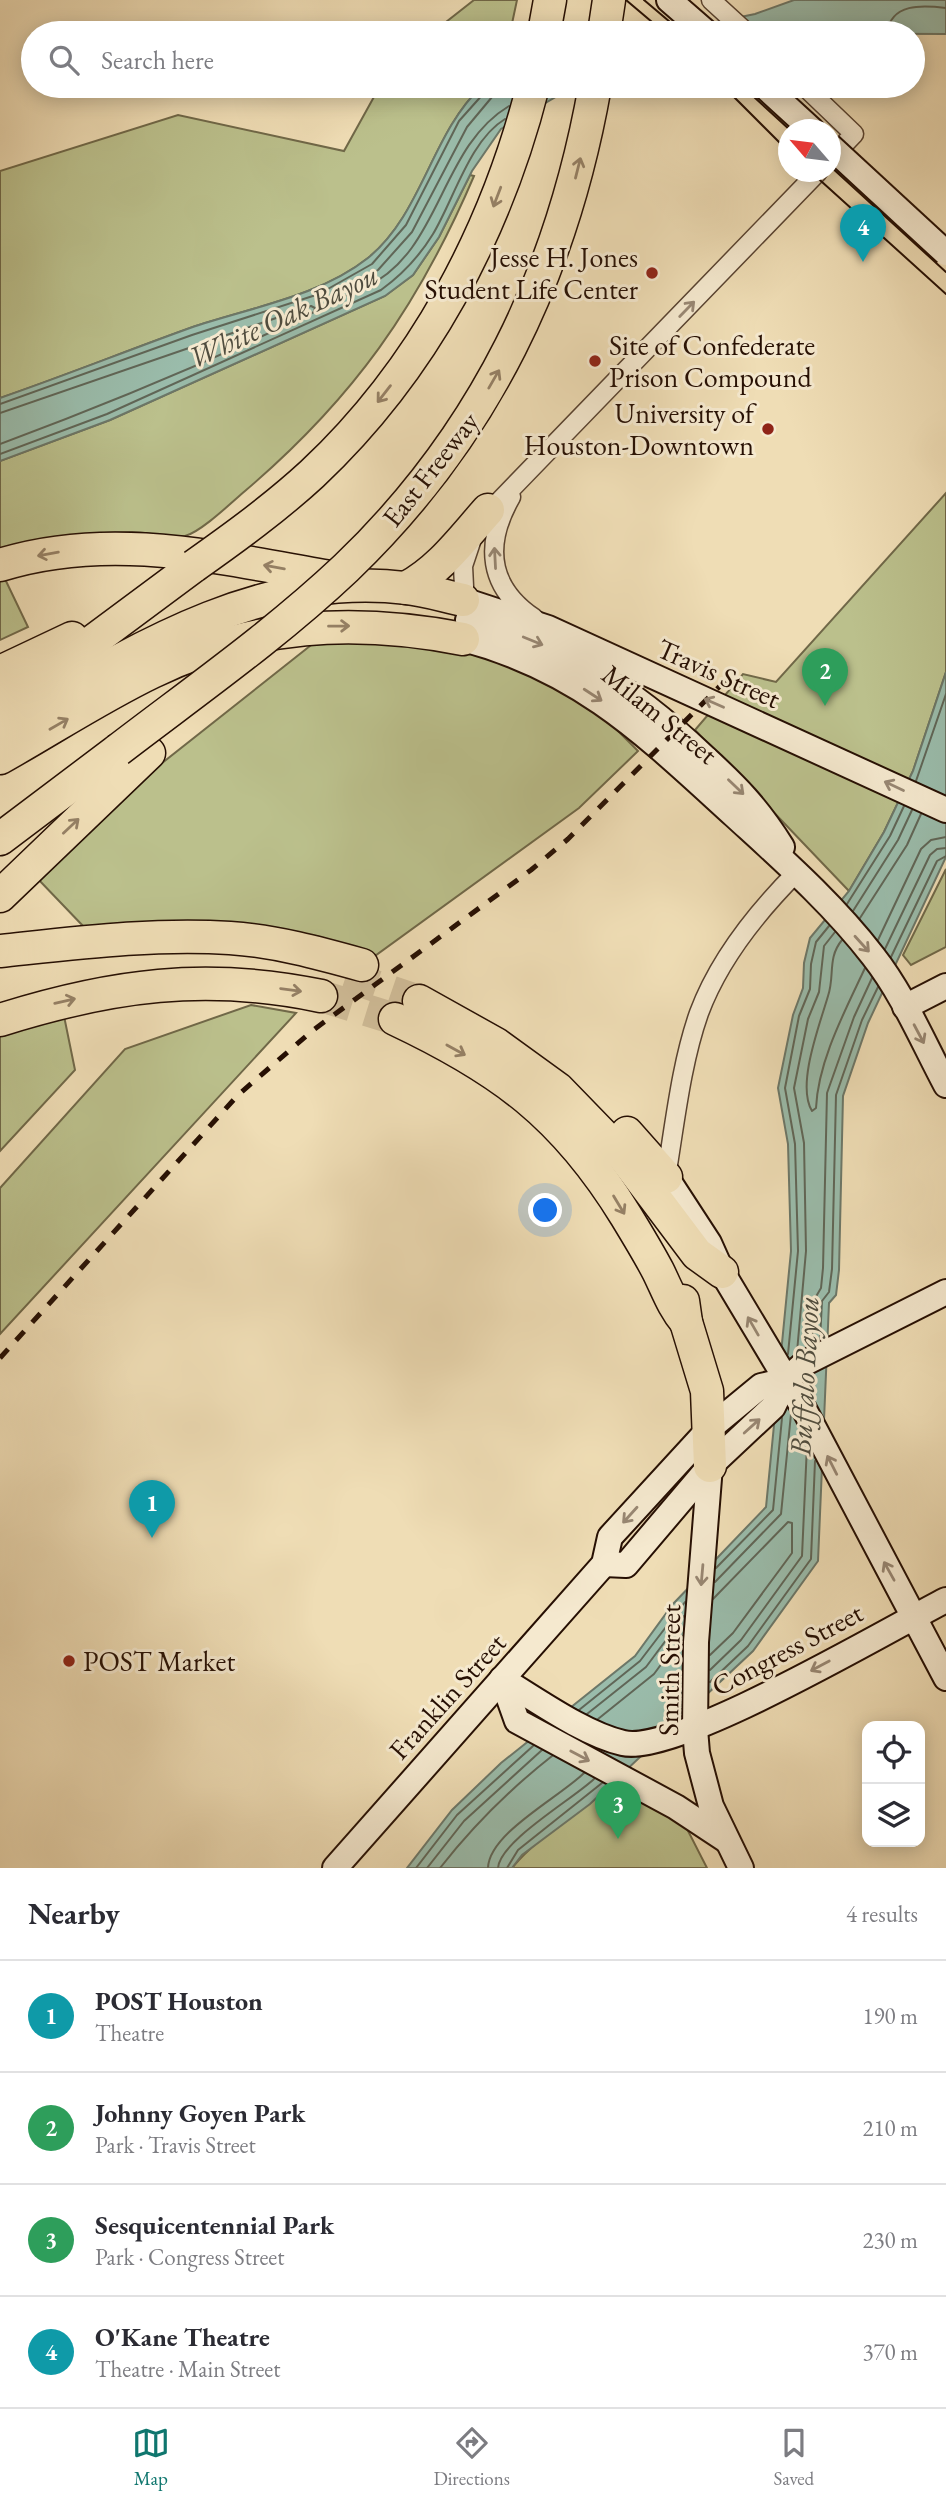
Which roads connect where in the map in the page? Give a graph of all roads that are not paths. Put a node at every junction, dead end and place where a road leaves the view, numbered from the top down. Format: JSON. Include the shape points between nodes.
{"nodes":[{"id":1,"x":550,"y":0,"type":"edge"},
{"id":2,"x":609,"y":0,"type":"edge"},
{"id":3,"x":669,"y":0,"type":"edge"},
{"id":4,"x":712,"y":0,"type":"edge"},
{"id":5,"x":546,"y":21,"type":"edge"},
{"id":6,"x":606,"y":21,"type":"edge"},
{"id":7,"x":693,"y":21,"type":"edge"},
{"id":8,"x":734,"y":21,"type":"edge"},
{"id":9,"x":529,"y":98,"type":"edge"},
{"id":10,"x":592,"y":98,"type":"edge"},
{"id":11,"x":777,"y":98,"type":"edge"},
{"id":12,"x":816,"y":98,"type":"edge"},
{"id":13,"x":800,"y":119,"type":"edge"},
{"id":14,"x":838,"y":119,"type":"edge"},
{"id":15,"x":841,"y":122,"type":"edge"},
{"id":16,"x":841,"y":148,"type":"edge"},
{"id":17,"x":841,"y":155,"type":"edge"},
{"id":18,"x":808,"y":182,"type":"edge"},
{"id":19,"x":946,"y":253,"type":"edge"},
{"id":20,"x":520,"y":482,"type":"junction"},
{"id":21,"x":488,"y":510,"type":"junction"},
{"id":22,"x":0,"y":565,"type":"edge"},
{"id":23,"x":398,"y":587,"type":"junction"},
{"id":24,"x":262,"y":601,"type":"junction"},
{"id":25,"x":465,"y":620,"type":"junction"},
{"id":26,"x":548,"y":628,"type":"junction"},
{"id":27,"x":273,"y":632,"type":"junction"},
{"id":28,"x":53,"y":658,"type":"junction"},
{"id":29,"x":0,"y":672,"type":"edge"},
{"id":30,"x":0,"y":705,"type":"edge"},
{"id":31,"x":0,"y":729,"type":"edge"},
{"id":32,"x":0,"y":758,"type":"edge"},
{"id":33,"x":946,"y":810,"type":"edge"},
{"id":34,"x":0,"y":839,"type":"edge"},
{"id":35,"x":797,"y":872,"type":"junction"},
{"id":36,"x":0,"y":896,"type":"edge"},
{"id":37,"x":0,"y":951,"type":"edge"},
{"id":38,"x":0,"y":970,"type":"edge"},
{"id":39,"x":946,"y":986,"type":"edge"},
{"id":40,"x":321,"y":996,"type":"tunnel mouth"},
{"id":41,"x":905,"y":1007,"type":"junction"},
{"id":42,"x":0,"y":1020,"type":"edge"},
{"id":43,"x":946,"y":1085,"type":"edge"},
{"id":44,"x":657,"y":1185,"type":"junction"},
{"id":45,"x":681,"y":1235,"type":"junction"},
{"id":46,"x":722,"y":1272,"type":"joint"},
{"id":47,"x":946,"y":1292,"type":"edge"},
{"id":48,"x":681,"y":1316,"type":"junction"},
{"id":49,"x":786,"y":1380,"type":"junction"},
{"id":50,"x":710,"y":1428,"type":"junction"},
{"id":51,"x":710,"y":1466,"type":"junction"},
{"id":52,"x":604,"y":1564,"type":"junction"},
{"id":53,"x":946,"y":1600,"type":"edge"},
{"id":54,"x":913,"y":1617,"type":"junction"},
{"id":55,"x":946,"y":1678,"type":"edge"},
{"id":56,"x":502,"y":1679,"type":"junction"},
{"id":57,"x":695,"y":1728,"type":"junction"},
{"id":58,"x":727,"y":1841,"type":"junction"},
{"id":59,"x":335,"y":1868,"type":"edge"},
{"id":60,"x":741,"y":1868,"type":"edge"}],
"edges":[{"from":1,"to":5,"type":"highway"},
{"from":2,"to":6,"type":"highway"},
{"from":3,"to":7,"type":"main road"},
{"from":4,"to":8,"type":"street"},
{"from":9,"to":28,"type":"highway","one_way":true,"bridge":true,"via":[[511,160],[473,253],[430,331],[357,428],[250,527]]},
{"from":27,"to":10,"type":"highway","name":"East Freeway","one_way":true,"bridge":true,"via":[[392,520],[458,438],[495,377],[527,315],[569,205]]},
{"from":11,"to":13,"type":"main road"},
{"from":12,"to":14,"type":"street"},
{"from":15,"to":16,"type":"street","via":[[854,134]]},
{"from":17,"to":19,"type":"main road","bridge":true},
{"from":20,"to":18,"type":"street","one_way":true},
{"from":20,"to":21,"type":"street"},
{"from":26,"to":20,"type":"street","one_way":true,"via":[[517,607],[502,590],[495,568],[502,513]]},
{"from":21,"to":23,"type":"highway","via":[[426,577]]},
{"from":21,"to":25,"type":"street","via":[[467,548],[461,583]]},
{"from":23,"to":22,"type":"highway","one_way":true,"via":[[136,547],[52,554]]},
{"from":23,"to":24,"type":"highway","via":[[340,587]]},
{"from":23,"to":25,"type":"highway"},
{"from":24,"to":25,"type":"highway","via":[[301,598],[364,603]]},
{"from":24,"to":31,"type":"highway","via":[[190,625]]},
{"from":26,"to":25,"type":"main road","name":"Travis Street","one_way":true},
{"from":32,"to":25,"type":"highway","one_way":true,"via":[[151,672],[231,642],[337,625],[417,630]]},
{"from":25,"to":35,"type":"main road","name":"Milam Street","one_way":true,"via":[[503,650],[547,669],[615,710]]},
{"from":33,"to":26,"type":"main road","name":"Travis Street","one_way":true},
{"from":27,"to":34,"type":"highway","name":"East Freeway","bridge":true},
{"from":36,"to":27,"type":"highway","one_way":true,"bridge":true},
{"from":28,"to":29,"type":"highway"},
{"from":28,"to":30,"type":"highway"},
{"from":35,"to":41,"type":"main road","name":"Milam Street","one_way":true,"via":[[872,955]]},
{"from":35,"to":44,"type":"street","via":[[727,955],[699,1013]]},
{"from":37,"to":38,"type":"highway","via":[[114,939],[231,938],[297,947],[354,971],[247,959],[178,958]]},
{"from":39,"to":41,"type":"main road"},
{"from":42,"to":40,"type":"highway","one_way":true,"via":[[111,990],[176,982],[237,983]]},
{"from":41,"to":43,"type":"main road","name":"Milam Street","one_way":true},
{"from":44,"to":45,"type":"highway"},
{"from":44,"to":45,"type":"main road"},
{"from":44,"to":48,"type":"highway","one_way":true,"via":[[645,1150],[537,1050],[477,1010],[416,1004],[568,1135],[611,1191]]},
{"from":45,"to":46,"type":"highway"},
{"from":45,"to":48,"type":"highway"},
{"from":49,"to":46,"type":"main road","one_way":true},
{"from":47,"to":49,"type":"main road","name":"Franklin Street","via":[[811,1359]]},
{"from":48,"to":50,"type":"highway","via":[[707,1391]]},
{"from":49,"to":50,"type":"main road","name":"Franklin Street","via":[[761,1386]]},
{"from":51,"to":49,"type":"main road","name":"Franklin Street","one_way":true,"via":[[773,1406]]},
{"from":54,"to":49,"type":"main road","one_way":true},
{"from":50,"to":51,"type":"highway"},
{"from":50,"to":52,"type":"main road","name":"Franklin Street","one_way":true,"via":[[610,1537]]},
{"from":51,"to":52,"type":"main road","name":"Franklin Street","via":[[626,1565]]},
{"from":51,"to":57,"type":"main road","name":"Smith Street","one_way":true,"via":[[696,1642]]},
{"from":52,"to":56,"type":"main road","name":"Franklin Street"},
{"from":53,"to":54,"type":"main road","name":"Congress Street"},
{"from":54,"to":55,"type":"main road"},
{"from":54,"to":57,"type":"main road","name":"Congress Street","one_way":true},
{"from":56,"to":57,"type":"main road","name":"Congress Street","via":[[604,1737],[626,1744],[650,1744]]},
{"from":56,"to":58,"type":"main road","one_way":true,"via":[[520,1724],[676,1807]]},
{"from":56,"to":59,"type":"main road","name":"Franklin Street"},
{"from":57,"to":58,"type":"main road","name":"Smith Street","via":[[702,1777]]},
{"from":58,"to":60,"type":"main road","name":"Smith Street"}]}
